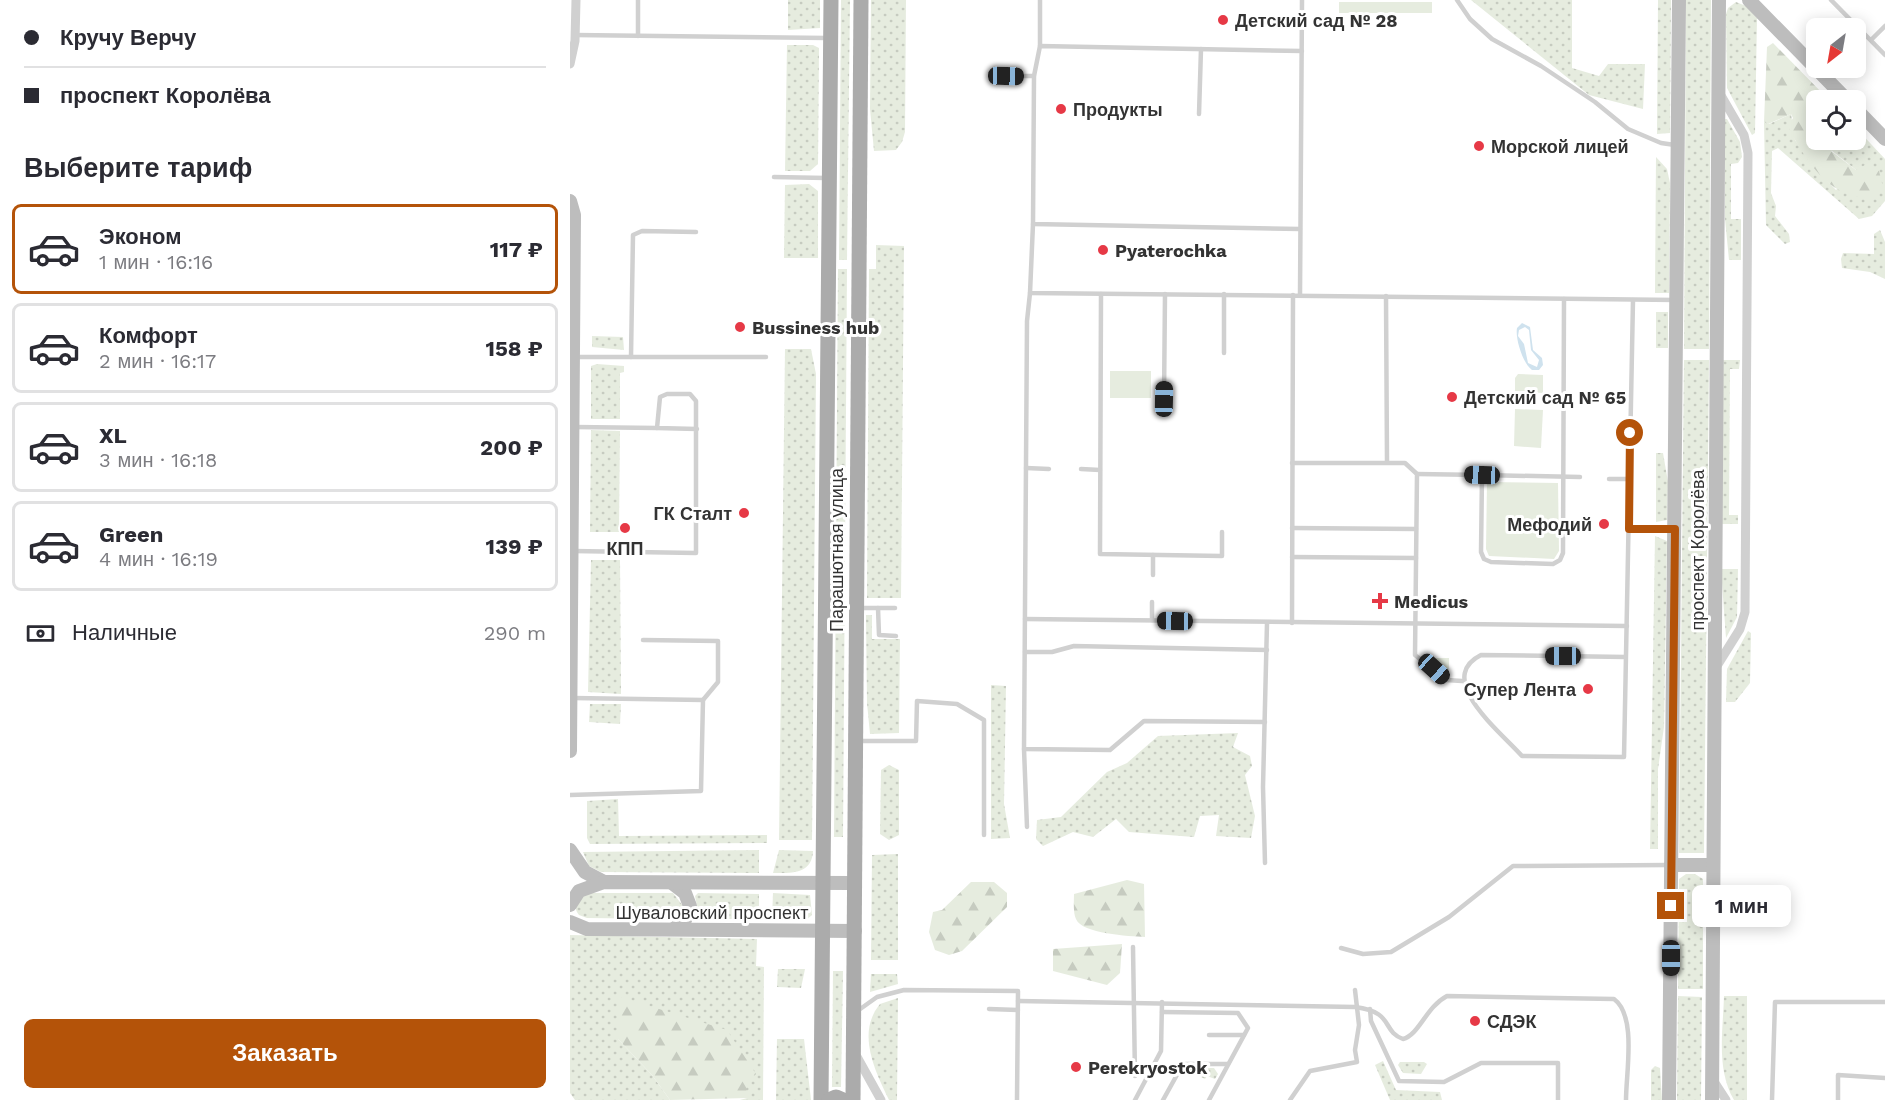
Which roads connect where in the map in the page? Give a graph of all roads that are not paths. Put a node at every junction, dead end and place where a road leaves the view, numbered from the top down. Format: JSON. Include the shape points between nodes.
{"nodes":[{"id":1,"x":576,"y":0,"type":"edge"},
{"id":2,"x":638,"y":0,"type":"edge"},
{"id":3,"x":831,"y":0,"type":"edge"},
{"id":4,"x":861,"y":0,"type":"edge"},
{"id":5,"x":1040,"y":0,"type":"edge"},
{"id":6,"x":1302,"y":0,"type":"edge"},
{"id":7,"x":1457,"y":0,"type":"edge"},
{"id":8,"x":1679,"y":0,"type":"edge"},
{"id":9,"x":1719,"y":0,"type":"edge"},
{"id":10,"x":1749,"y":0,"type":"edge"},
{"id":11,"x":1831,"y":0,"type":"edge"},
{"id":12,"x":1885,"y":26,"type":"edge"},
{"id":13,"x":576,"y":35,"type":"junction"},
{"id":14,"x":638,"y":36,"type":"junction"},
{"id":15,"x":830,"y":38,"type":"junction"},
{"id":16,"x":1871,"y":40,"type":"junction"},
{"id":17,"x":1040,"y":46,"type":"junction"},
{"id":18,"x":1201,"y":49,"type":"junction"},
{"id":19,"x":1302,"y":51,"type":"junction"},
{"id":20,"x":1885,"y":55,"type":"edge"},
{"id":21,"x":570,"y":64,"type":"edge"},
{"id":22,"x":1006,"y":76,"type":"dead end"},
{"id":23,"x":1034,"y":76,"type":"junction"},
{"id":24,"x":1837,"y":90,"type":"edge"},
{"id":25,"x":1718,"y":91,"type":"junction"},
{"id":26,"x":1199,"y":114,"type":"dead end"},
{"id":27,"x":1866,"y":119,"type":"edge"},
{"id":28,"x":1885,"y":139,"type":"edge"},
{"id":29,"x":1678,"y":145,"type":"junction"},
{"id":30,"x":774,"y":177,"type":"dead end"},
{"id":31,"x":829,"y":178,"type":"junction"},
{"id":32,"x":570,"y":201,"type":"edge"},
{"id":33,"x":1032,"y":224,"type":"junction"},
{"id":34,"x":1300,"y":229,"type":"junction"},
{"id":35,"x":696,"y":232,"type":"dead end"},
{"id":36,"x":1030,"y":293,"type":"junction"},
{"id":37,"x":1101,"y":294,"type":"junction"},
{"id":38,"x":1166,"y":294,"type":"junction"},
{"id":39,"x":1224,"y":294,"type":"junction"},
{"id":40,"x":1293,"y":295,"type":"junction"},
{"id":41,"x":1300,"y":295,"type":"junction"},
{"id":42,"x":1386,"y":296,"type":"junction"},
{"id":43,"x":1564,"y":298,"type":"junction"},
{"id":44,"x":1633,"y":300,"type":"junction"},
{"id":45,"x":1676,"y":300,"type":"junction"},
{"id":46,"x":1224,"y":352,"type":"dead end"},
{"id":47,"x":573,"y":357,"type":"junction"},
{"id":48,"x":631,"y":357,"type":"junction"},
{"id":49,"x":766,"y":357,"type":"dead end"},
{"id":50,"x":1164,"y":399,"type":"dead end"},
{"id":51,"x":572,"y":421,"type":"edge"},
{"id":52,"x":657,"y":428,"type":"junction"},
{"id":53,"x":697,"y":429,"type":"junction"},
{"id":54,"x":1387,"y":462,"type":"junction"},
{"id":55,"x":1292,"y":463,"type":"junction"},
{"id":56,"x":1026,"y":468,"type":"junction"},
{"id":57,"x":1049,"y":469,"type":"dead end"},
{"id":58,"x":1080,"y":469,"type":"dead end"},
{"id":59,"x":1100,"y":470,"type":"junction"},
{"id":60,"x":1417,"y":474,"type":"junction"},
{"id":61,"x":1482,"y":475,"type":"junction"},
{"id":62,"x":1563,"y":477,"type":"junction"},
{"id":63,"x":1580,"y":477,"type":"dead end"},
{"id":64,"x":1609,"y":478,"type":"dead end"},
{"id":65,"x":1629,"y":479,"type":"junction"},
{"id":66,"x":1292,"y":528,"type":"junction"},
{"id":67,"x":1416,"y":529,"type":"junction"},
{"id":68,"x":1629,"y":529,"type":"junction"},
{"id":69,"x":1675,"y":529,"type":"junction"},
{"id":70,"x":1222,"y":532,"type":"dead end"},
{"id":71,"x":572,"y":551,"type":"junction"},
{"id":72,"x":1153,"y":555,"type":"junction"},
{"id":73,"x":1292,"y":557,"type":"junction"},
{"id":74,"x":1416,"y":558,"type":"junction"},
{"id":75,"x":1153,"y":575,"type":"dead end"},
{"id":76,"x":1152,"y":602,"type":"dead end"},
{"id":77,"x":855,"y":608,"type":"junction"},
{"id":78,"x":878,"y":608,"type":"junction"},
{"id":79,"x":895,"y":608,"type":"dead end"},
{"id":80,"x":1025,"y":619,"type":"junction"},
{"id":81,"x":1152,"y":620,"type":"junction"},
{"id":82,"x":1267,"y":623,"type":"junction"},
{"id":83,"x":1292,"y":623,"type":"junction"},
{"id":84,"x":1415,"y":623,"type":"junction"},
{"id":85,"x":1627,"y":626,"type":"junction"},
{"id":86,"x":570,"y":628,"type":"edge"},
{"id":87,"x":896,"y":636,"type":"dead end"},
{"id":88,"x":643,"y":640,"type":"dead end"},
{"id":89,"x":1267,"y":650,"type":"junction"},
{"id":90,"x":1024,"y":652,"type":"junction"},
{"id":91,"x":1626,"y":657,"type":"junction"},
{"id":92,"x":1715,"y":669,"type":"junction"},
{"id":93,"x":1462,"y":681,"type":"junction"},
{"id":94,"x":571,"y":698,"type":"edge"},
{"id":95,"x":703,"y":700,"type":"junction"},
{"id":96,"x":1265,"y":722,"type":"junction"},
{"id":97,"x":855,"y":741,"type":"junction"},
{"id":98,"x":1024,"y":749,"type":"junction"},
{"id":99,"x":570,"y":751,"type":"edge"},
{"id":100,"x":570,"y":795,"type":"edge"},
{"id":101,"x":1027,"y":827,"type":"dead end"},
{"id":102,"x":984,"y":835,"type":"dead end"},
{"id":103,"x":570,"y":850,"type":"edge"},
{"id":104,"x":1265,"y":862,"type":"dead end"},
{"id":105,"x":1671,"y":865,"type":"junction"},
{"id":106,"x":1713,"y":865,"type":"junction"},
{"id":107,"x":604,"y":882,"type":"junction"},
{"id":108,"x":672,"y":882,"type":"junction"},
{"id":109,"x":822,"y":883,"type":"junction"},
{"id":110,"x":855,"y":883,"type":"junction"},
{"id":111,"x":570,"y":905,"type":"edge"},
{"id":112,"x":570,"y":922,"type":"edge"},
{"id":113,"x":674,"y":929,"type":"junction"},
{"id":114,"x":822,"y":931,"type":"junction"},
{"id":115,"x":855,"y":931,"type":"junction"},
{"id":116,"x":1133,"y":947,"type":"dead end"},
{"id":117,"x":1341,"y":948,"type":"dead end"},
{"id":118,"x":1355,"y":990,"type":"dead end"},
{"id":119,"x":1018,"y":1001,"type":"junction"},
{"id":120,"x":1162,"y":1002,"type":"junction"},
{"id":121,"x":1885,"y":1002,"type":"edge"},
{"id":122,"x":1133,"y":1003,"type":"junction"},
{"id":123,"x":1355,"y":1007,"type":"junction"},
{"id":124,"x":989,"y":1009,"type":"dead end"},
{"id":125,"x":1370,"y":1009,"type":"junction"},
{"id":126,"x":1018,"y":1010,"type":"junction"},
{"id":127,"x":856,"y":1012,"type":"junction"},
{"id":128,"x":1162,"y":1012,"type":"junction"},
{"id":129,"x":1209,"y":1035,"type":"dead end"},
{"id":130,"x":1244,"y":1035,"type":"junction"},
{"id":131,"x":856,"y":1055,"type":"junction"},
{"id":132,"x":1228,"y":1064,"type":"junction"},
{"id":133,"x":1135,"y":1076,"type":"dead end"},
{"id":134,"x":1885,"y":1078,"type":"edge"},
{"id":135,"x":1713,"y":1080,"type":"junction"},
{"id":136,"x":821,"y":1100,"type":"edge"},
{"id":137,"x":829,"y":1100,"type":"edge"},
{"id":138,"x":843,"y":1100,"type":"edge"},
{"id":139,"x":853,"y":1100,"type":"edge"},
{"id":140,"x":881,"y":1100,"type":"edge"},
{"id":141,"x":1017,"y":1100,"type":"edge"},
{"id":142,"x":1135,"y":1100,"type":"edge"},
{"id":143,"x":1163,"y":1100,"type":"edge"},
{"id":144,"x":1209,"y":1100,"type":"edge"},
{"id":145,"x":1290,"y":1100,"type":"edge"},
{"id":146,"x":1558,"y":1100,"type":"edge"},
{"id":147,"x":1626,"y":1100,"type":"edge"},
{"id":148,"x":1669,"y":1100,"type":"edge"},
{"id":149,"x":1712,"y":1100,"type":"edge"},
{"id":150,"x":1726,"y":1100,"type":"edge"},
{"id":151,"x":1772,"y":1100,"type":"edge"},
{"id":152,"x":1838,"y":1100,"type":"edge"}],
"edges":[{"from":1,"to":13,"type":"street"},
{"from":2,"to":14,"type":"lane"},
{"from":3,"to":15,"type":"main road","name":"Парашютная улица"},
{"from":4,"to":77,"type":"main road","name":"Парашютная улица"},
{"from":5,"to":17,"type":"lane"},
{"from":6,"to":19,"type":"lane"},
{"from":7,"to":29,"type":"lane","via":[[1470,20],[1492,39],[1541,66],[1628,129],[1661,143]]},
{"from":8,"to":29,"type":"street","name":"проспект Королёва"},
{"from":9,"to":25,"type":"street","name":"проспект Королёва"},
{"from":10,"to":24,"type":"street"},
{"from":11,"to":16,"type":"lane"},
{"from":12,"to":16,"type":"lane"},
{"from":13,"to":14,"type":"lane"},
{"from":13,"to":21,"type":"street"},
{"from":14,"to":15,"type":"lane"},
{"from":15,"to":31,"type":"main road","name":"Парашютная улица"},
{"from":16,"to":20,"type":"lane"},
{"from":17,"to":18,"type":"lane"},
{"from":17,"to":23,"type":"lane"},
{"from":18,"to":19,"type":"lane"},
{"from":18,"to":26,"type":"lane"},
{"from":19,"to":34,"type":"lane"},
{"from":22,"to":23,"type":"lane"},
{"from":23,"to":33,"type":"lane"},
{"from":25,"to":92,"type":"street","name":"проспект Королёва"},
{"from":25,"to":92,"type":"street","via":[[1744,135],[1748,153],[1745,612],[1740,629]]},
{"from":27,"to":28,"type":"street"},
{"from":29,"to":45,"type":"street","name":"проспект Королёва"},
{"from":30,"to":31,"type":"lane"},
{"from":31,"to":109,"type":"main road","name":"Парашютная улица"},
{"from":32,"to":47,"type":"street","via":[[574,215]]},
{"from":33,"to":34,"type":"lane"},
{"from":33,"to":36,"type":"lane"},
{"from":34,"to":41,"type":"lane"},
{"from":35,"to":48,"type":"lane","via":[[642,231],[633,235]]},
{"from":36,"to":37,"type":"lane"},
{"from":36,"to":56,"type":"lane"},
{"from":37,"to":38,"type":"lane"},
{"from":37,"to":59,"type":"lane"},
{"from":38,"to":39,"type":"lane"},
{"from":38,"to":50,"type":"lane"},
{"from":39,"to":40,"type":"lane"},
{"from":39,"to":46,"type":"lane"},
{"from":40,"to":41,"type":"lane"},
{"from":40,"to":55,"type":"lane"},
{"from":41,"to":42,"type":"lane"},
{"from":42,"to":43,"type":"lane"},
{"from":42,"to":54,"type":"lane"},
{"from":43,"to":44,"type":"lane"},
{"from":43,"to":62,"type":"lane"},
{"from":44,"to":45,"type":"lane"},
{"from":44,"to":65,"type":"lane"},
{"from":45,"to":69,"type":"street","name":"проспект Королёва"},
{"from":47,"to":48,"type":"lane"},
{"from":47,"to":51,"type":"street"},
{"from":48,"to":49,"type":"lane"},
{"from":51,"to":52,"type":"lane"},
{"from":51,"to":71,"type":"street"},
{"from":52,"to":53,"type":"lane"},
{"from":52,"to":53,"type":"lane","via":[[660,398],[667,394],[690,394],[697,404]]},
{"from":53,"to":71,"type":"lane","via":[[696,553]]},
{"from":54,"to":55,"type":"lane"},
{"from":54,"to":60,"type":"lane","via":[[1405,463]]},
{"from":55,"to":66,"type":"lane"},
{"from":56,"to":57,"type":"lane"},
{"from":56,"to":80,"type":"lane"},
{"from":58,"to":59,"type":"lane"},
{"from":59,"to":72,"type":"lane","via":[[1100,554]]},
{"from":60,"to":61,"type":"lane"},
{"from":60,"to":67,"type":"lane"},
{"from":61,"to":62,"type":"lane"},
{"from":61,"to":62,"type":"lane","via":[[1481,552],[1484,559],[1499,563],[1553,564],[1560,560]]},
{"from":62,"to":63,"type":"lane"},
{"from":64,"to":65,"type":"lane"},
{"from":65,"to":68,"type":"lane"},
{"from":66,"to":67,"type":"lane"},
{"from":66,"to":73,"type":"lane"},
{"from":67,"to":74,"type":"lane"},
{"from":68,"to":69,"type":"lane"},
{"from":68,"to":85,"type":"lane"},
{"from":69,"to":105,"type":"street","name":"проспект Королёва"},
{"from":70,"to":72,"type":"lane","via":[[1222,556]]},
{"from":71,"to":86,"type":"street"},
{"from":72,"to":75,"type":"lane"},
{"from":73,"to":74,"type":"lane"},
{"from":73,"to":83,"type":"lane"},
{"from":74,"to":84,"type":"lane"},
{"from":76,"to":81,"type":"lane"},
{"from":77,"to":78,"type":"lane"},
{"from":77,"to":97,"type":"main road","name":"Парашютная улица"},
{"from":78,"to":79,"type":"lane"},
{"from":78,"to":87,"type":"lane","via":[[879,635]]},
{"from":80,"to":81,"type":"lane"},
{"from":80,"to":90,"type":"lane"},
{"from":81,"to":82,"type":"lane"},
{"from":82,"to":83,"type":"lane"},
{"from":82,"to":89,"type":"lane"},
{"from":83,"to":84,"type":"lane"},
{"from":84,"to":85,"type":"lane"},
{"from":84,"to":93,"type":"lane","via":[[1415,655],[1446,680]]},
{"from":85,"to":91,"type":"lane"},
{"from":86,"to":94,"type":"street"},
{"from":88,"to":95,"type":"lane","via":[[718,641],[718,682]]},
{"from":89,"to":90,"type":"lane","via":[[1074,646],[1052,652]]},
{"from":89,"to":96,"type":"lane"},
{"from":90,"to":98,"type":"lane"},
{"from":91,"to":93,"type":"lane","via":[[1481,655],[1469,661]]},
{"from":91,"to":93,"type":"lane","via":[[1624,757],[1522,756],[1469,697]]},
{"from":92,"to":106,"type":"street","name":"проспект Королёва"},
{"from":94,"to":95,"type":"lane"},
{"from":94,"to":99,"type":"street"},
{"from":95,"to":100,"type":"lane","via":[[701,791]]},
{"from":96,"to":98,"type":"lane","via":[[1144,721],[1110,750]]},
{"from":96,"to":104,"type":"lane"},
{"from":97,"to":102,"type":"lane","via":[[916,741],[917,701],[957,704],[984,720]]},
{"from":97,"to":110,"type":"main road","name":"Парашютная улица"},
{"from":98,"to":101,"type":"lane"},
{"from":103,"to":107,"type":"street","name":"Шуваловский проспект","via":[[585,872]]},
{"from":105,"to":106,"type":"street"},
{"from":105,"to":117,"type":"lane","via":[[1513,866],[1449,917],[1391,952],[1363,954]]},
{"from":105,"to":148,"type":"street","name":"проспект Королёва"},
{"from":106,"to":135,"type":"street","name":"проспект Королёва"},
{"from":107,"to":108,"type":"street","name":"Шуваловский проспект"},
{"from":107,"to":111,"type":"street","name":"Шуваловский проспект","via":[[579,891]]},
{"from":108,"to":109,"type":"street","name":"Шуваловский проспект"},
{"from":108,"to":113,"type":"street","via":[[685,893],[690,906],[685,920]]},
{"from":109,"to":110,"type":"street","name":"Шуваловский проспект"},
{"from":109,"to":114,"type":"main road","name":"Парашютная улица"},
{"from":110,"to":115,"type":"main road","name":"Парашютная улица"},
{"from":112,"to":113,"type":"street","name":"Шуваловский проспект","via":[[587,929]]},
{"from":113,"to":114,"type":"street","name":"Шуваловский проспект"},
{"from":114,"to":115,"type":"street","name":"Шуваловский проспект"},
{"from":114,"to":136,"type":"main road","name":"Парашютная улица"},
{"from":115,"to":127,"type":"main road","name":"Парашютная улица"},
{"from":116,"to":122,"type":"lane"},
{"from":118,"to":123,"type":"lane"},
{"from":119,"to":122,"type":"lane"},
{"from":119,"to":126,"type":"lane"},
{"from":119,"to":127,"type":"lane","via":[[1018,992],[904,990],[877,997]]},
{"from":120,"to":122,"type":"lane"},
{"from":120,"to":123,"type":"lane"},
{"from":120,"to":128,"type":"lane"},
{"from":121,"to":151,"type":"lane","via":[[1775,1002]]},
{"from":122,"to":133,"type":"lane"},
{"from":123,"to":125,"type":"lane"},
{"from":123,"to":145,"type":"lane","via":[[1359,1025],[1357,1062],[1310,1071]]},
{"from":124,"to":126,"type":"lane"},
{"from":125,"to":146,"type":"lane","via":[[1371,1022],[1399,1081],[1444,1082],[1481,1063],[1558,1063]]},
{"from":125,"to":147,"type":"lane","via":[[1382,1014],[1402,1039],[1414,1033],[1435,1002],[1446,996],[1614,999],[1623,1006],[1628,1020]]},
{"from":126,"to":141,"type":"lane"},
{"from":127,"to":131,"type":"main road","name":"Парашютная улица"},
{"from":128,"to":130,"type":"lane","via":[[1238,1013],[1248,1028]]},
{"from":128,"to":142,"type":"lane","via":[[1161,1051]]},
{"from":129,"to":130,"type":"lane"},
{"from":130,"to":132,"type":"lane"},
{"from":131,"to":139,"type":"main road","name":"Парашютная улица"},
{"from":131,"to":140,"type":"street"},
{"from":132,"to":143,"type":"lane","via":[[1183,1065]]},
{"from":132,"to":144,"type":"lane"},
{"from":134,"to":152,"type":"lane","via":[[1838,1075]]},
{"from":135,"to":149,"type":"street","name":"проспект Королёва"},
{"from":135,"to":150,"type":"street"},
{"from":137,"to":138,"type":"main road"}]}
